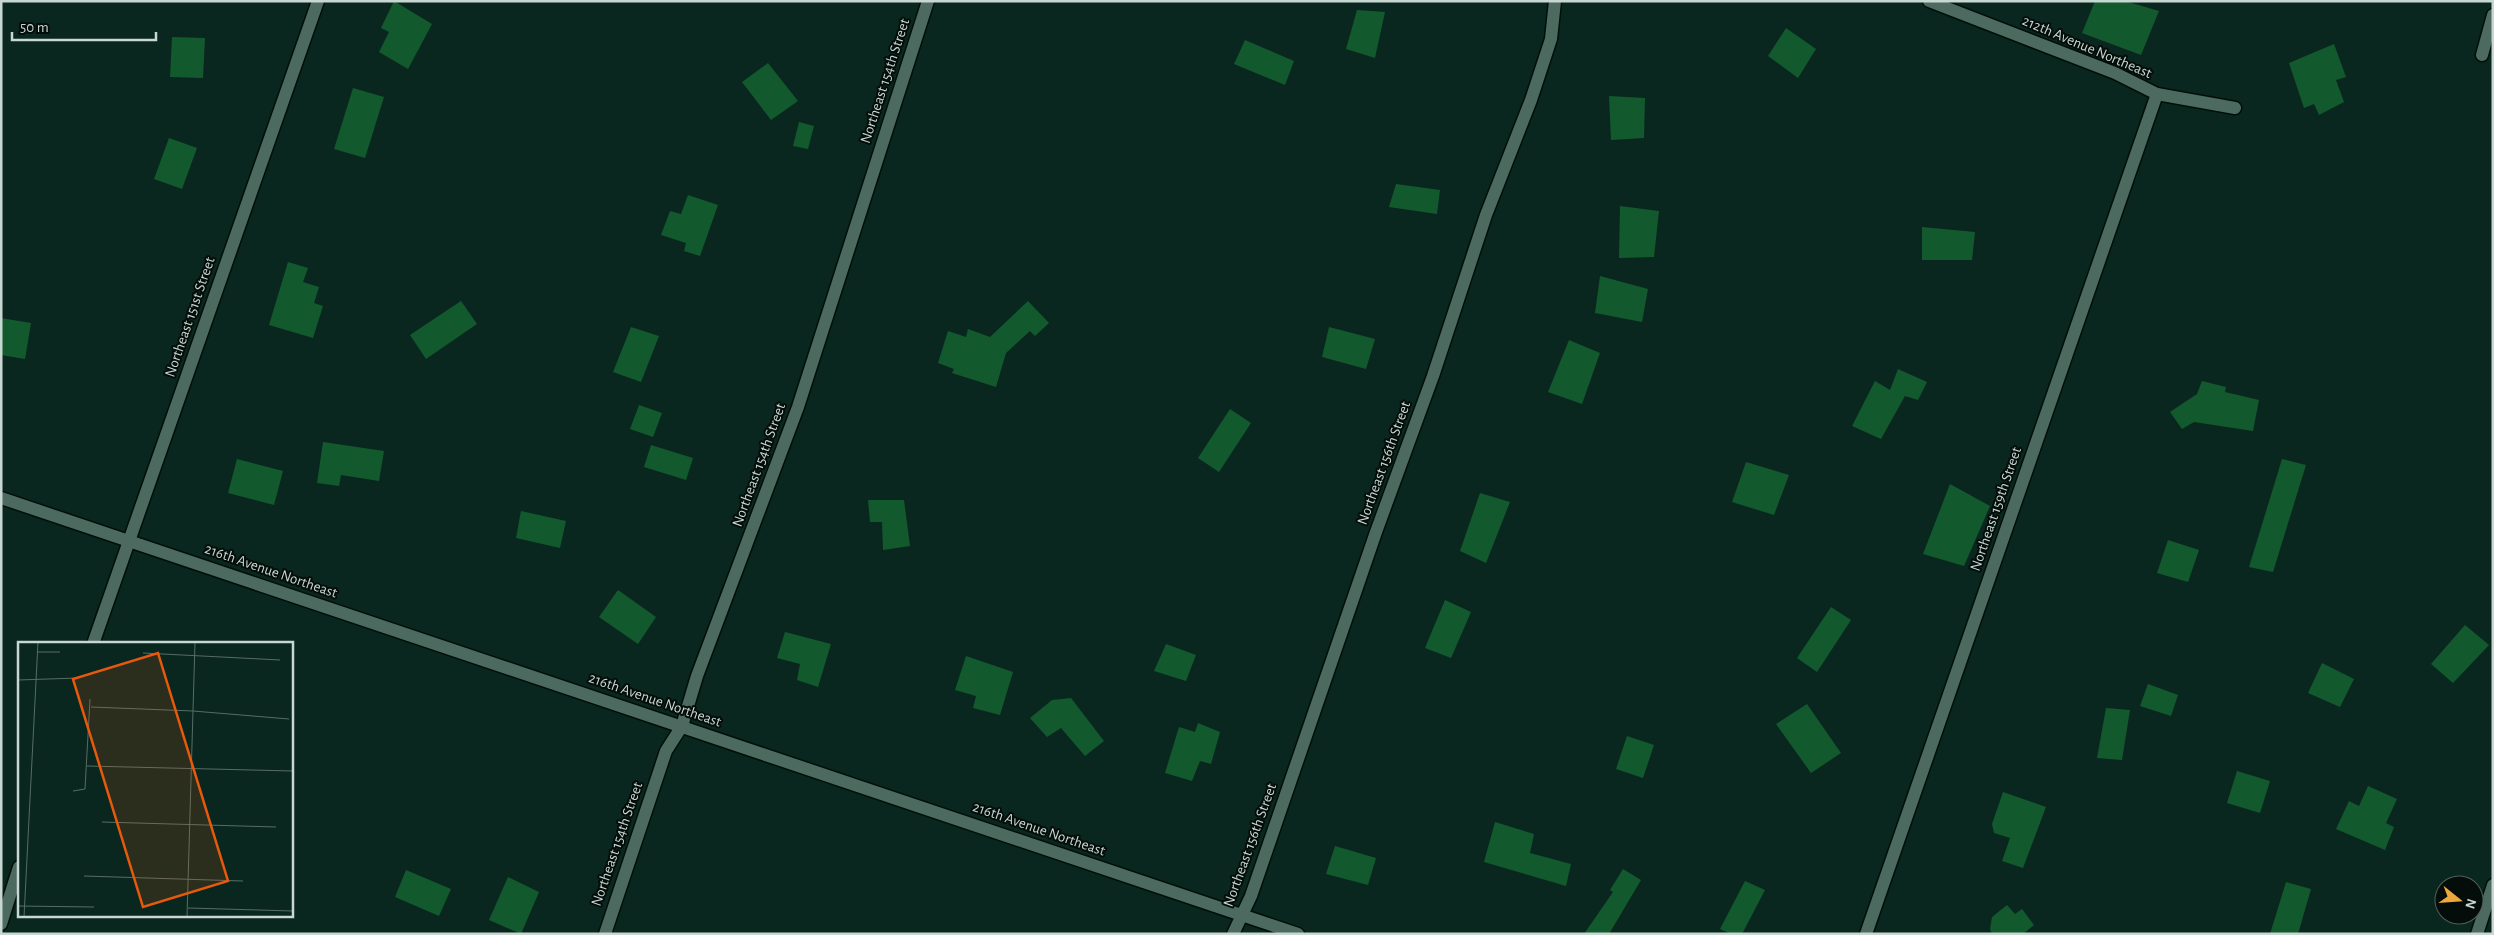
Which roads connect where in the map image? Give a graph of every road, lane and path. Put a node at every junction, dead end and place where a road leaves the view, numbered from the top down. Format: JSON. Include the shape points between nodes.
{"nodes":[{"id":1,"x":318,"y":1,"type":"edge"},
{"id":2,"x":928,"y":1,"type":"edge"},
{"id":3,"x":1555,"y":1,"type":"edge"},
{"id":4,"x":1929,"y":1,"type":"edge"},
{"id":5,"x":2493,"y":15,"type":"edge"},
{"id":6,"x":2482,"y":55,"type":"dead end"},
{"id":7,"x":2157,"y":94,"type":"junction"},
{"id":8,"x":2235,"y":108,"type":"dead end"},
{"id":9,"x":1,"y":498,"type":"edge"},
{"id":10,"x":128,"y":540,"type":"junction"},
{"id":11,"x":94,"y":642,"type":"edge"},
{"id":12,"x":682,"y":726,"type":"junction"},
{"id":13,"x":18,"y":870,"type":"edge"},
{"id":14,"x":2493,"y":884,"type":"edge"},
{"id":15,"x":1243,"y":915,"type":"junction"},
{"id":16,"x":1,"y":924,"type":"edge"},
{"id":17,"x":604,"y":934,"type":"edge"},
{"id":18,"x":1233,"y":934,"type":"edge"},
{"id":19,"x":1298,"y":934,"type":"edge"},
{"id":20,"x":1866,"y":934,"type":"edge"},
{"id":21,"x":2477,"y":934,"type":"edge"}],
"edges":[{"from":1,"to":10,"type":"street","name":"Northeast 151st Street"},
{"from":2,"to":12,"type":"street","name":"Northeast 154th Street","via":[[798,407],[697,676]]},
{"from":3,"to":15,"type":"street","name":"Northeast 156th Street","via":[[1550,39],[1531,100],[1486,215],[1433,376]]},
{"from":4,"to":7,"type":"street","name":"212th Avenue Northeast","via":[[2116,73]]},
{"from":5,"to":6,"type":"street"},
{"from":7,"to":8,"type":"street","name":"212th Avenue Northeast"},
{"from":7,"to":20,"type":"street","name":"Northeast 159th Street"},
{"from":9,"to":10,"type":"street","name":"216th Avenue Northeast"},
{"from":10,"to":11,"type":"street","name":"Northeast 151st Street"},
{"from":10,"to":12,"type":"street","name":"216th Avenue Northeast"},
{"from":12,"to":15,"type":"street","name":"216th Avenue Northeast"},
{"from":12,"to":17,"type":"street","name":"Northeast 154th Street","via":[[666,751]]},
{"from":13,"to":16,"type":"street"},
{"from":14,"to":21,"type":"street"},
{"from":15,"to":18,"type":"street","name":"Northeast 156th Street"},
{"from":15,"to":19,"type":"street","name":"216th Avenue Northeast"}]}
